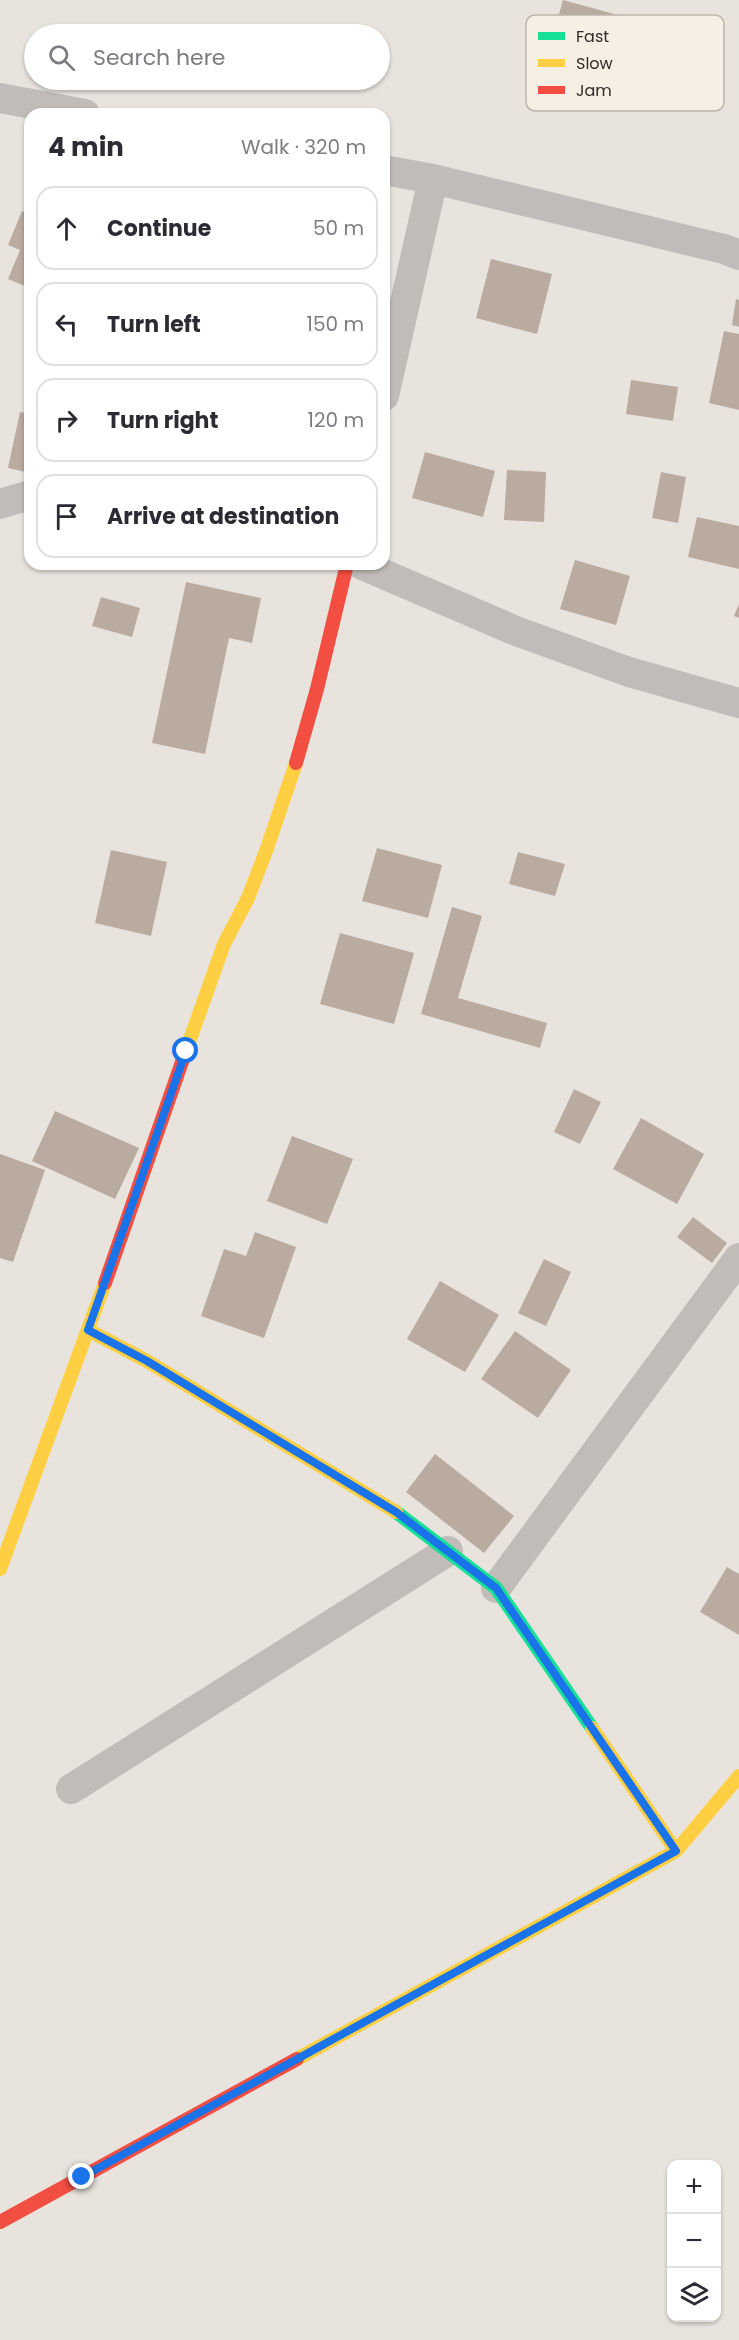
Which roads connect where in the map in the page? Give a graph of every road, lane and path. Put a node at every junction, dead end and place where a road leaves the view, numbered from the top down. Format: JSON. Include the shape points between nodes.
{"nodes":[{"id":1,"x":0,"y":98,"type":"edge"},
{"id":2,"x":53,"y":108,"type":"edge"},
{"id":3,"x":390,"y":171,"type":"edge"},
{"id":4,"x":433,"y":178,"type":"junction"},
{"id":5,"x":739,"y":255,"type":"edge"},
{"id":6,"x":390,"y":369,"type":"edge"},
{"id":7,"x":24,"y":497,"type":"edge"},
{"id":8,"x":0,"y":504,"type":"edge"},
{"id":9,"x":345,"y":570,"type":"edge"},
{"id":10,"x":374,"y":570,"type":"edge"},
{"id":11,"x":739,"y":703,"type":"edge"},
{"id":12,"x":739,"y":1258,"type":"edge"},
{"id":13,"x":88,"y":1330,"type":"junction"},
{"id":14,"x":448,"y":1551,"type":"junction"},
{"id":15,"x":0,"y":1569,"type":"edge"},
{"id":16,"x":496,"y":1588,"type":"junction"},
{"id":17,"x":739,"y":1776,"type":"edge"},
{"id":18,"x":71,"y":1789,"type":"dead end"},
{"id":19,"x":676,"y":1851,"type":"junction"},
{"id":20,"x":0,"y":2222,"type":"edge"}],
"edges":[{"from":1,"to":2,"type":"street"},
{"from":3,"to":4,"type":"street"},
{"from":4,"to":5,"type":"street"},
{"from":4,"to":6,"type":"street"},
{"from":7,"to":8,"type":"street"},
{"from":9,"to":13,"type":"street","via":[[295,769],[250,893],[224,944]]},
{"from":10,"to":11,"type":"street","via":[[526,634],[629,672]]},
{"from":12,"to":16,"type":"street"},
{"from":13,"to":14,"type":"street","via":[[147,1361],[396,1512]]},
{"from":13,"to":15,"type":"street"},
{"from":14,"to":16,"type":"street"},
{"from":14,"to":18,"type":"street"},
{"from":16,"to":19,"type":"street"},
{"from":17,"to":19,"type":"street"},
{"from":19,"to":20,"type":"street"}]}
